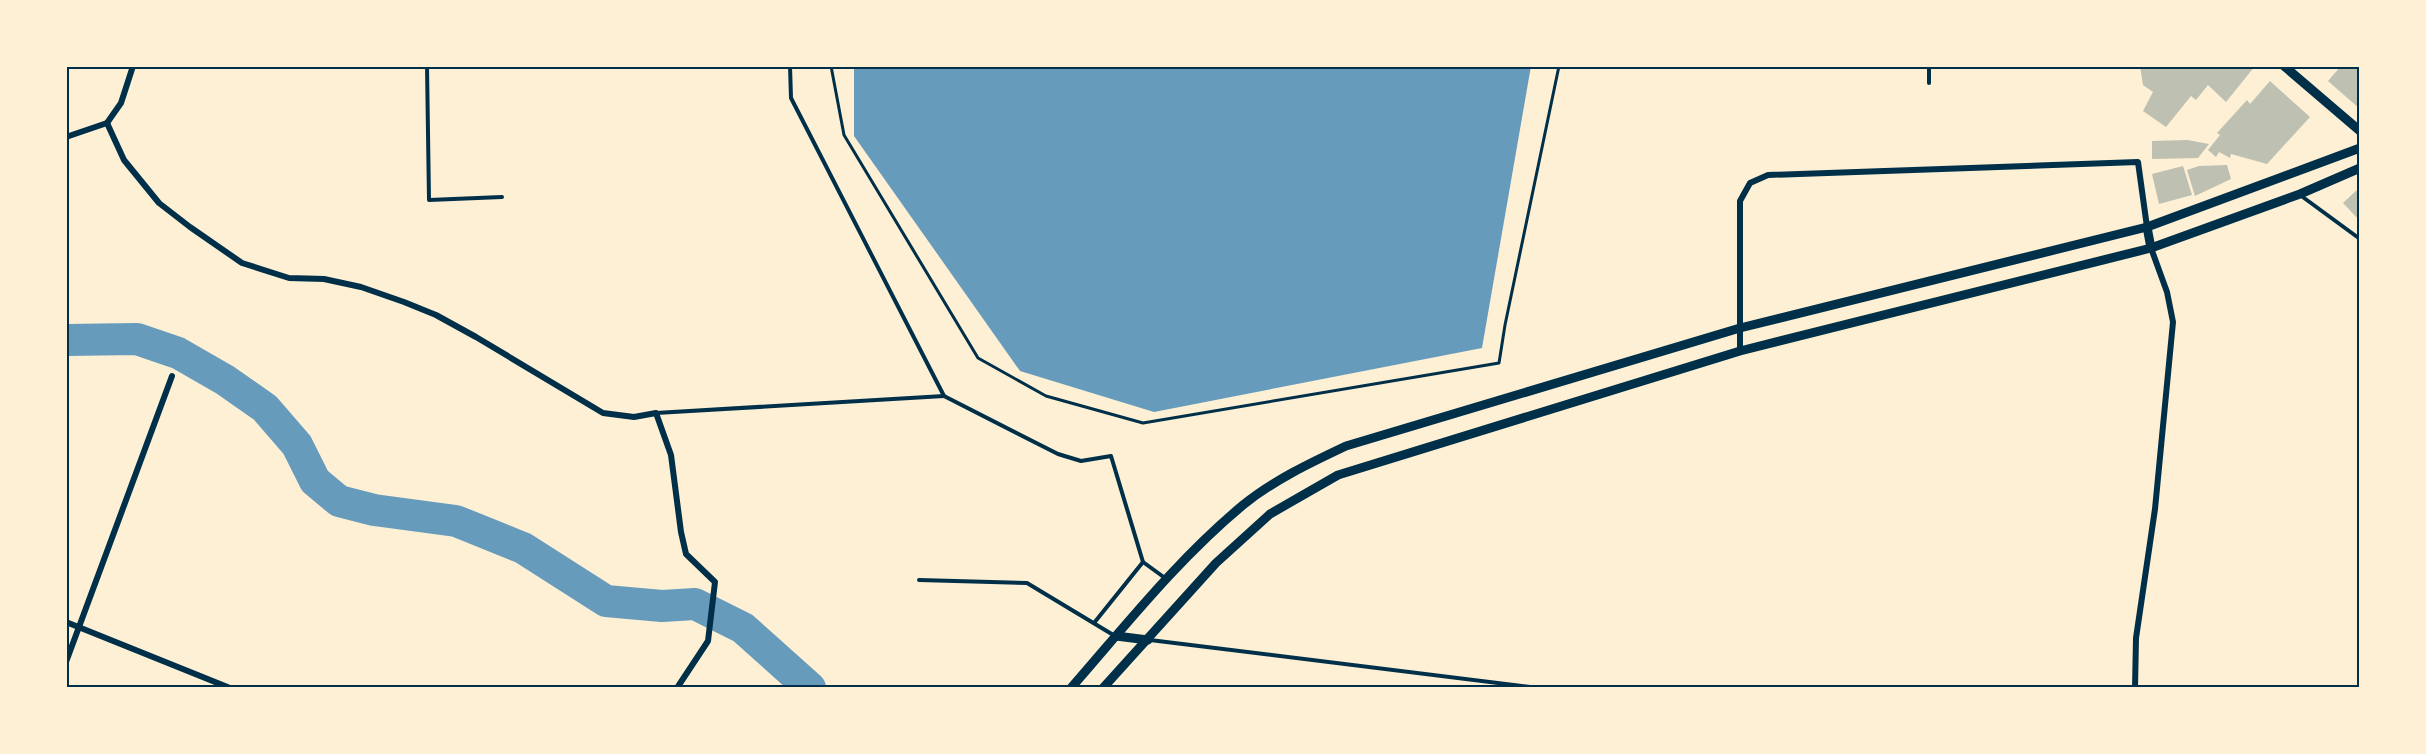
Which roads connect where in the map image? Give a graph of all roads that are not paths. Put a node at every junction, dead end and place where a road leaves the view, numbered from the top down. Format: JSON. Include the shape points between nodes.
{"nodes":[{"id":1,"x":133,"y":66,"type":"edge"},
{"id":2,"x":426,"y":66,"type":"edge"},
{"id":3,"x":790,"y":66,"type":"edge"},
{"id":4,"x":1929,"y":66,"type":"edge"},
{"id":5,"x":2284,"y":66,"type":"edge"},
{"id":6,"x":1929,"y":83,"type":"dead end"},
{"id":7,"x":108,"y":123,"type":"junction"},
{"id":8,"x":2360,"y":131,"type":"edge"},
{"id":9,"x":66,"y":137,"type":"edge"},
{"id":10,"x":2360,"y":148,"type":"edge"},
{"id":11,"x":2360,"y":168,"type":"edge"},
{"id":12,"x":2300,"y":194,"type":"junction"},
{"id":13,"x":502,"y":197,"type":"dead end"},
{"id":14,"x":2147,"y":227,"type":"junction"},
{"id":15,"x":2360,"y":239,"type":"edge"},
{"id":16,"x":2151,"y":249,"type":"junction"},
{"id":17,"x":1740,"y":328,"type":"junction"},
{"id":18,"x":1740,"y":351,"type":"junction"},
{"id":19,"x":172,"y":376,"type":"dead end"},
{"id":20,"x":944,"y":396,"type":"junction"},
{"id":21,"x":656,"y":413,"type":"junction"},
{"id":22,"x":1143,"y":562,"type":"junction"},
{"id":23,"x":1165,"y":578,"type":"junction"},
{"id":24,"x":919,"y":580,"type":"dead end"},
{"id":25,"x":66,"y":622,"type":"edge"},
{"id":26,"x":1094,"y":623,"type":"junction"},
{"id":27,"x":80,"y":628,"type":"junction"},
{"id":28,"x":1116,"y":636,"type":"junction"},
{"id":29,"x":1148,"y":640,"type":"junction"},
{"id":30,"x":66,"y":662,"type":"edge"},
{"id":31,"x":230,"y":688,"type":"edge"},
{"id":32,"x":677,"y":688,"type":"edge"},
{"id":33,"x":1071,"y":688,"type":"edge"},
{"id":34,"x":1103,"y":688,"type":"edge"},
{"id":35,"x":1539,"y":688,"type":"edge"},
{"id":36,"x":2135,"y":688,"type":"edge"}],
"edges":[{"from":1,"to":7,"type":"street","via":[[122,104]]},
{"from":2,"to":13,"type":"lane","via":[[429,200]]},
{"from":3,"to":20,"type":"lane","via":[[791,98]]},
{"from":4,"to":6,"type":"lane"},
{"from":5,"to":8,"type":"street"},
{"from":7,"to":9,"type":"street"},
{"from":7,"to":21,"type":"street","via":[[124,160],[159,203],[242,263],[289,278],[324,279],[361,287],[404,302],[436,315],[603,412],[634,417]]},
{"from":10,"to":14,"type":"street"},
{"from":11,"to":12,"type":"street"},
{"from":12,"to":15,"type":"lane"},
{"from":12,"to":16,"type":"street"},
{"from":14,"to":16,"type":"street"},
{"from":14,"to":17,"type":"street"},
{"from":14,"to":17,"type":"street","via":[[2138,162],[1768,175],[1749,183],[1740,201]]},
{"from":16,"to":18,"type":"street"},
{"from":16,"to":36,"type":"street","via":[[2173,322],[2155,509],[2136,638]]},
{"from":17,"to":18,"type":"street"},
{"from":17,"to":23,"type":"street","via":[[1346,446],[1297,470],[1244,505]]},
{"from":18,"to":29,"type":"street","via":[[1338,475],[1270,514],[1216,563]]},
{"from":19,"to":27,"type":"street"},
{"from":20,"to":21,"type":"lane"},
{"from":20,"to":22,"type":"lane","via":[[1058,454],[1081,461],[1111,456]]},
{"from":21,"to":32,"type":"street","via":[[671,455],[686,554],[715,582],[708,641]]},
{"from":22,"to":23,"type":"lane"},
{"from":22,"to":26,"type":"lane"},
{"from":23,"to":28,"type":"street"},
{"from":24,"to":26,"type":"lane","via":[[1027,584]]},
{"from":25,"to":27,"type":"street"},
{"from":26,"to":28,"type":"lane"},
{"from":27,"to":30,"type":"street"},
{"from":27,"to":31,"type":"street"},
{"from":28,"to":29,"type":"street"},
{"from":28,"to":33,"type":"street"},
{"from":29,"to":34,"type":"street"},
{"from":29,"to":35,"type":"lane"}]}
